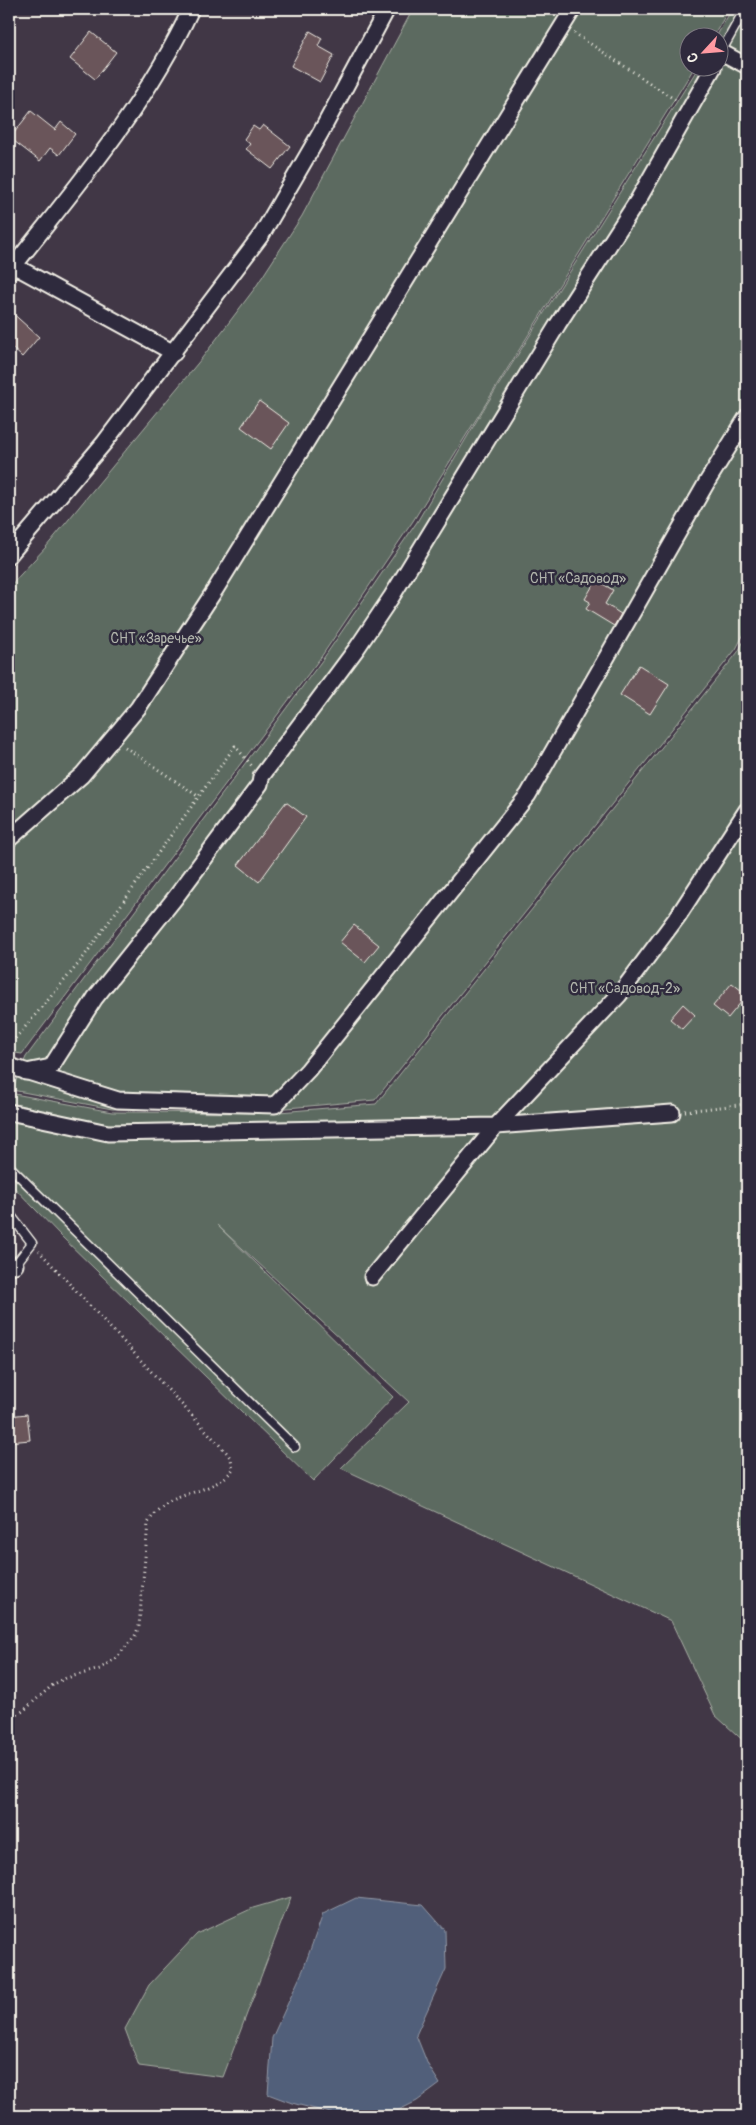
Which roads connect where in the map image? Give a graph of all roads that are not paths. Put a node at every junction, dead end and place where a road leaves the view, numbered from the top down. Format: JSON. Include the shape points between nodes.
{"nodes":[{"id":1,"x":191,"y":9,"type":"edge"},
{"id":2,"x":386,"y":9,"type":"edge"},
{"id":3,"x":573,"y":9,"type":"edge"},
{"id":4,"x":745,"y":9,"type":"edge"},
{"id":5,"x":728,"y":40,"type":"edge"},
{"id":6,"x":728,"y":58,"type":"edge"},
{"id":7,"x":747,"y":66,"type":"edge"},
{"id":8,"x":707,"y":78,"type":"edge"},
{"id":9,"x":10,"y":267,"type":"edge"},
{"id":10,"x":174,"y":353,"type":"junction"},
{"id":11,"x":747,"y":417,"type":"edge"},
{"id":12,"x":9,"y":555,"type":"edge"},
{"id":13,"x":747,"y":810,"type":"edge"},
{"id":14,"x":9,"y":840,"type":"edge"},
{"id":15,"x":9,"y":1066,"type":"edge"},
{"id":16,"x":26,"y":1072,"type":"junction"},
{"id":17,"x":9,"y":1112,"type":"edge"},
{"id":18,"x":672,"y":1113,"type":"road end"},
{"id":19,"x":496,"y":1126,"type":"junction"},
{"id":20,"x":9,"y":1166,"type":"edge"},
{"id":21,"x":9,"y":1213,"type":"edge"},
{"id":22,"x":12,"y":1266,"type":"edge"},
{"id":23,"x":372,"y":1277,"type":"dead end"},
{"id":24,"x":295,"y":1447,"type":"dead end"}],
"edges":[{"from":1,"to":9,"type":"street","via":[[174,46],[136,107]]},
{"from":2,"to":10,"type":"street","via":[[262,234]]},
{"from":3,"to":14,"type":"street","via":[[216,590],[138,708],[82,775]]},
{"from":4,"to":5,"type":"lane"},
{"from":6,"to":7,"type":"street"},
{"from":8,"to":16,"type":"street","via":[[638,200],[357,648],[175,898],[95,998],[51,1067]]},
{"from":9,"to":10,"type":"street"},
{"from":10,"to":12,"type":"street","via":[[104,443]]},
{"from":11,"to":16,"type":"street","via":[[528,795],[308,1070],[275,1105],[118,1100]]},
{"from":13,"to":19,"type":"street","via":[[678,916],[619,995]]},
{"from":15,"to":16,"type":"street"},
{"from":17,"to":19,"type":"street","via":[[108,1134]]},
{"from":18,"to":19,"type":"street"},
{"from":19,"to":23,"type":"street"},
{"from":20,"to":24,"type":"lane"},
{"from":21,"to":22,"type":"lane","via":[[32,1243]]}]}
